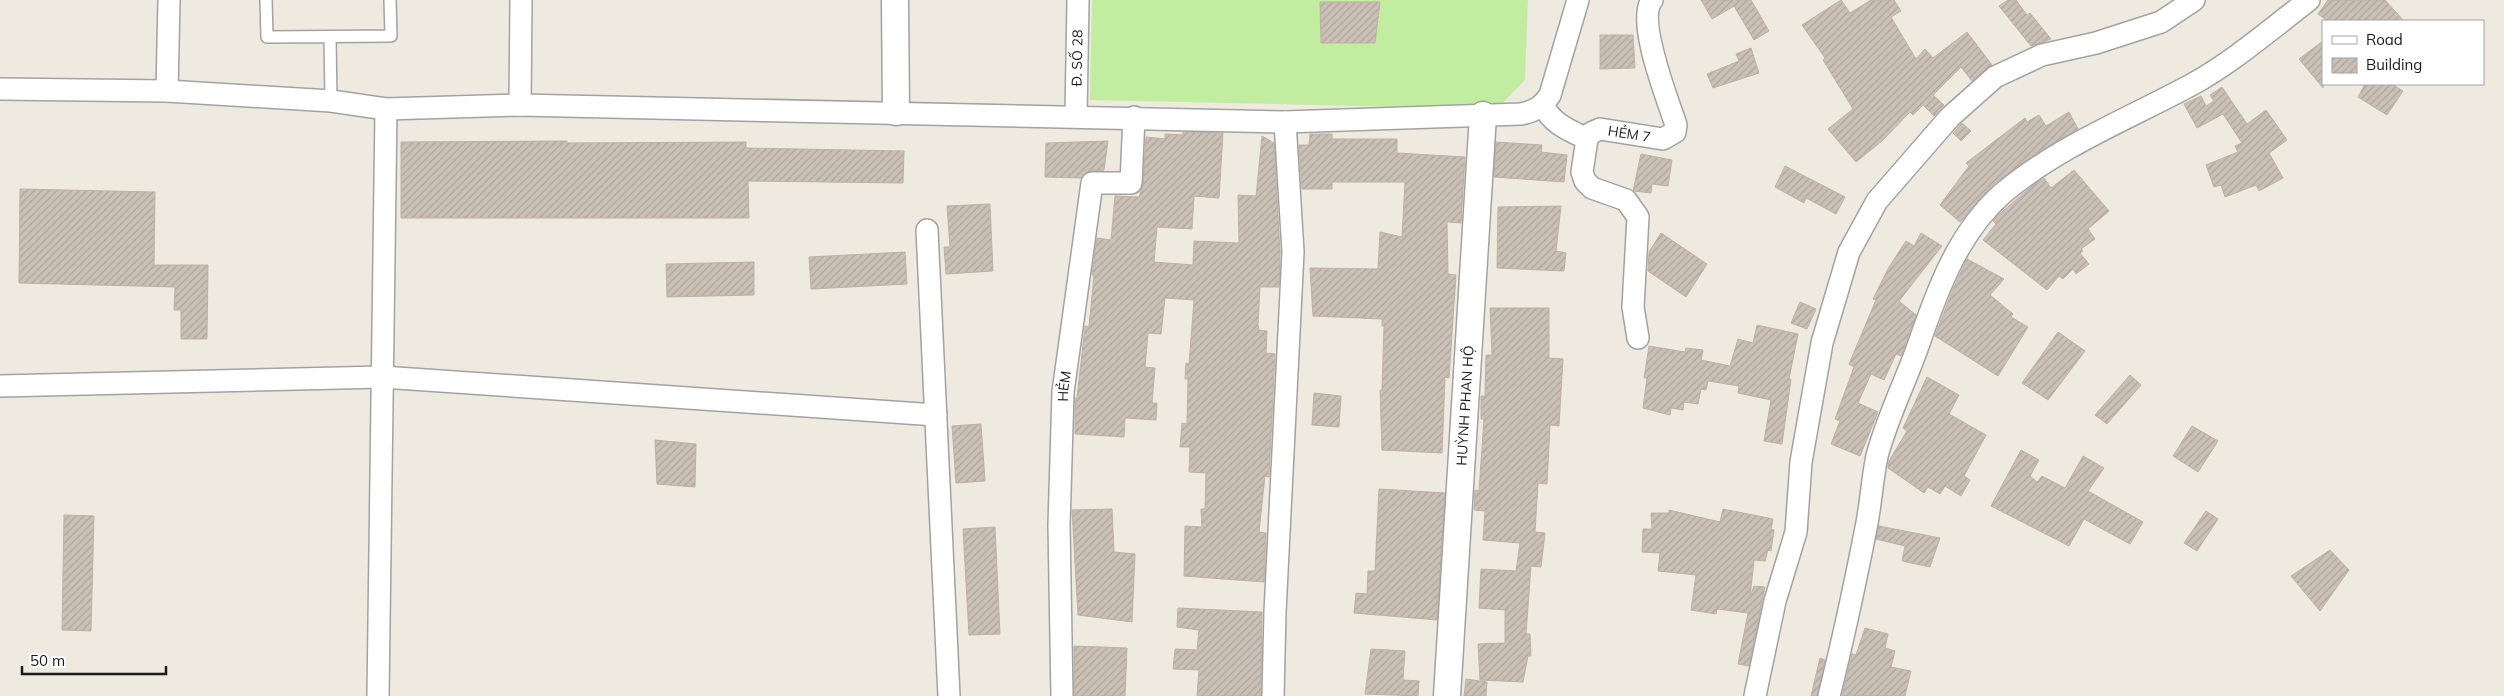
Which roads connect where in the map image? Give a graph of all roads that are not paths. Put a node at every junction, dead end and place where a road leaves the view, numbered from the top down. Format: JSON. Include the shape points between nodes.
{"nodes":[{"id":1,"x":169,"y":0,"type":"edge"},
{"id":2,"x":266,"y":0,"type":"edge"},
{"id":3,"x":390,"y":0,"type":"edge"},
{"id":4,"x":521,"y":0,"type":"edge"},
{"id":5,"x":895,"y":0,"type":"edge"},
{"id":6,"x":1078,"y":0,"type":"edge"},
{"id":7,"x":1578,"y":0,"type":"edge"},
{"id":8,"x":1652,"y":0,"type":"edge"},
{"id":9,"x":2194,"y":0,"type":"edge"},
{"id":10,"x":2309,"y":0,"type":"edge"},
{"id":11,"x":330,"y":37,"type":"junction"},
{"id":12,"x":0,"y":89,"type":"edge"},
{"id":13,"x":167,"y":91,"type":"junction"},
{"id":14,"x":331,"y":101,"type":"junction"},
{"id":15,"x":520,"y":105,"type":"junction"},
{"id":16,"x":1543,"y":105,"type":"junction"},
{"id":17,"x":386,"y":109,"type":"junction"},
{"id":18,"x":896,"y":112,"type":"junction"},
{"id":19,"x":1483,"y":115,"type":"junction"},
{"id":20,"x":1076,"y":116,"type":"junction"},
{"id":21,"x":1134,"y":117,"type":"junction"},
{"id":22,"x":1285,"y":122,"type":"junction"},
{"id":23,"x":1587,"y":139,"type":"junction"},
{"id":24,"x":927,"y":230,"type":"dead end"},
{"id":25,"x":1638,"y":338,"type":"dead end"},
{"id":26,"x":382,"y":377,"type":"junction"},
{"id":27,"x":0,"y":386,"type":"edge"},
{"id":28,"x":936,"y":415,"type":"junction"},
{"id":29,"x":378,"y":696,"type":"edge"},
{"id":30,"x":949,"y":696,"type":"edge"},
{"id":31,"x":1062,"y":696,"type":"edge"},
{"id":32,"x":1273,"y":696,"type":"edge"},
{"id":33,"x":1447,"y":696,"type":"edge"},
{"id":34,"x":1755,"y":696,"type":"edge"},
{"id":35,"x":1829,"y":696,"type":"edge"}],
"edges":[{"from":1,"to":13,"type":"street"},
{"from":2,"to":11,"type":"lane","via":[[267,38]]},
{"from":3,"to":11,"type":"lane","via":[[390,36]]},
{"from":4,"to":15,"type":"street"},
{"from":5,"to":18,"type":"street"},
{"from":6,"to":20,"type":"street","name":"Đ. SỐ 28"},
{"from":7,"to":16,"type":"street","via":[[1550,95]]},
{"from":8,"to":23,"type":"street","name":"HẺM 7","via":[[1646,18],[1648,36],[1676,125],[1675,132],[1663,139],[1600,129]]},
{"from":9,"to":34,"type":"street","via":[[2161,22],[2096,43],[2042,55],[1995,77],[1950,116],[1877,201],[1849,252],[1822,343],[1801,462],[1796,532],[1775,601]]},
{"from":10,"to":35,"type":"street","via":[[2215,70],[2030,172],[2003,193],[1973,226],[1929,314],[1878,456],[1867,525]]},
{"from":11,"to":14,"type":"lane"},
{"from":12,"to":13,"type":"street"},
{"from":13,"to":14,"type":"street"},
{"from":14,"to":17,"type":"street"},
{"from":15,"to":17,"type":"street"},
{"from":15,"to":18,"type":"street"},
{"from":16,"to":19,"type":"street","via":[[1521,114]]},
{"from":16,"to":23,"type":"street","via":[[1556,123]]},
{"from":17,"to":26,"type":"street"},
{"from":18,"to":20,"type":"street"},
{"from":19,"to":22,"type":"street"},
{"from":19,"to":33,"type":"street","name":"HUỲNH PHAN HỘ"},
{"from":20,"to":21,"type":"street"},
{"from":21,"to":22,"type":"street"},
{"from":21,"to":31,"type":"street","name":"HẺM","via":[[1131,183],[1092,183],[1064,383],[1059,525]]},
{"from":22,"to":32,"type":"street","via":[[1293,252]]},
{"from":23,"to":25,"type":"street","name":"HẺM 7","via":[[1582,172],[1585,181],[1592,188],[1626,200],[1638,217],[1632,306]]},
{"from":24,"to":28,"type":"street"},
{"from":26,"to":27,"type":"street"},
{"from":26,"to":28,"type":"street"},
{"from":26,"to":29,"type":"street"},
{"from":28,"to":30,"type":"street"}]}
